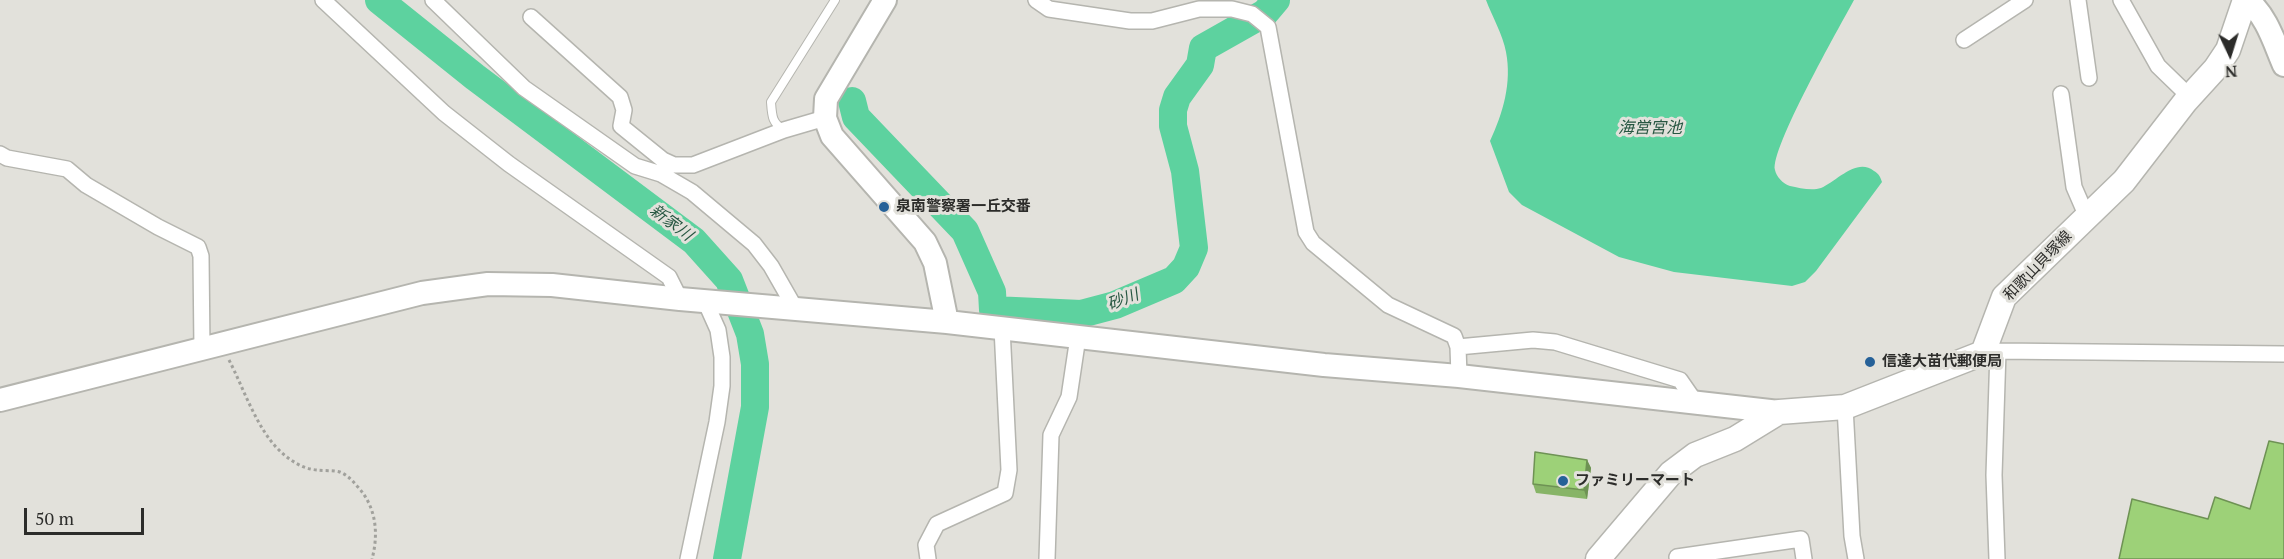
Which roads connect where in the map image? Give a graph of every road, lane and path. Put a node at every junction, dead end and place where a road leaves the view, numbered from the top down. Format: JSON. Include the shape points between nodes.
{"nodes":[{"id":1,"x":324,"y":0,"type":"edge"},
{"id":2,"x":433,"y":0,"type":"edge"},
{"id":3,"x":835,"y":0,"type":"edge"},
{"id":4,"x":885,"y":0,"type":"edge"},
{"id":5,"x":1036,"y":0,"type":"edge"},
{"id":6,"x":2025,"y":0,"type":"edge"},
{"id":7,"x":2078,"y":0,"type":"edge"},
{"id":8,"x":2121,"y":0,"type":"edge"},
{"id":9,"x":2246,"y":0,"type":"edge"},
{"id":10,"x":531,"y":17,"type":"dead end"},
{"id":11,"x":1964,"y":40,"type":"dead end"},
{"id":12,"x":2284,"y":65,"type":"edge"},
{"id":13,"x":2089,"y":78,"type":"dead end"},
{"id":14,"x":2061,"y":94,"type":"dead end"},
{"id":15,"x":2190,"y":97,"type":"junction"},
{"id":16,"x":825,"y":118,"type":"junction"},
{"id":17,"x":784,"y":130,"type":"junction"},
{"id":18,"x":0,"y":154,"type":"edge"},
{"id":19,"x":2087,"y":217,"type":"junction"},
{"id":20,"x":680,"y":299,"type":"junction"},
{"id":21,"x":705,"y":301,"type":"junction"},
{"id":22,"x":795,"y":308,"type":"junction"},
{"id":23,"x":947,"y":322,"type":"junction"},
{"id":24,"x":1002,"y":328,"type":"junction"},
{"id":25,"x":1078,"y":336,"type":"junction"},
{"id":26,"x":1458,"y":347,"type":"junction"},
{"id":27,"x":212,"y":348,"type":"junction"},
{"id":28,"x":1990,"y":352,"type":"junction"},
{"id":29,"x":2284,"y":354,"type":"edge"},
{"id":30,"x":1459,"y":376,"type":"junction"},
{"id":31,"x":0,"y":400,"type":"edge"},
{"id":32,"x":1696,"y":403,"type":"junction"},
{"id":33,"x":1845,"y":408,"type":"junction"},
{"id":34,"x":1779,"y":412,"type":"junction"},
{"id":35,"x":372,"y":559,"type":"edge"},
{"id":36,"x":687,"y":559,"type":"edge"},
{"id":37,"x":928,"y":559,"type":"edge"},
{"id":38,"x":1047,"y":559,"type":"edge"},
{"id":39,"x":1598,"y":559,"type":"edge"},
{"id":40,"x":1678,"y":559,"type":"edge"},
{"id":41,"x":1804,"y":559,"type":"edge"},
{"id":42,"x":1856,"y":559,"type":"edge"},
{"id":43,"x":1997,"y":559,"type":"edge"}],
"edges":[{"from":1,"to":20,"type":"street","via":[[453,120],[669,277]]},
{"from":2,"to":22,"type":"street","via":[[524,88],[635,166],[661,174],[692,192],[754,244]]},
{"from":3,"to":17,"type":"lane","via":[[771,102],[772,119]]},
{"from":4,"to":16,"type":"street","via":[[826,99]]},
{"from":5,"to":26,"type":"street","via":[[1049,9],[1130,21],[1152,21],[1199,9],[1232,9],[1257,18],[1268,27],[1306,232],[1313,243],[1388,305],[1454,336]]},
{"from":6,"to":11,"type":"street"},
{"from":7,"to":13,"type":"street"},
{"from":8,"to":15,"type":"street","via":[[2158,66]]},
{"from":9,"to":12,"type":"street","via":[[2257,8]]},
{"from":9,"to":15,"type":"main road","name":"和歌山貝塚線","via":[[2228,50]]},
{"from":10,"to":17,"type":"street","via":[[620,97],[624,110],[621,126],[674,165],[693,165]]},
{"from":14,"to":19,"type":"street","via":[[2074,187]]},
{"from":15,"to":19,"type":"main road","name":"和歌山貝塚線","via":[[2124,181]]},
{"from":16,"to":17,"type":"street"},
{"from":16,"to":23,"type":"street","via":[[832,136],[926,242],[935,263]]},
{"from":18,"to":27,"type":"street","via":[[67,169],[86,185],[198,247]]},
{"from":19,"to":28,"type":"main road","name":"和歌山貝塚線","via":[[2004,297]]},
{"from":20,"to":21,"type":"street"},
{"from":20,"to":27,"type":"street","via":[[552,285],[488,284],[422,294]]},
{"from":21,"to":22,"type":"street"},
{"from":21,"to":36,"type":"street","via":[[718,330],[722,386]]},
{"from":22,"to":23,"type":"street"},
{"from":23,"to":24,"type":"street"},
{"from":24,"to":25,"type":"street"},
{"from":24,"to":37,"type":"street","via":[[1009,470],[1005,494],[937,524],[926,545]]},
{"from":25,"to":30,"type":"street","via":[[1324,365]]},
{"from":25,"to":38,"type":"street","via":[[1069,398],[1051,435]]},
{"from":26,"to":30,"type":"street"},
{"from":26,"to":32,"type":"street","via":[[1533,340],[1555,342],[1680,380]]},
{"from":27,"to":31,"type":"street"},
{"from":27,"to":35,"type":"path","via":[[279,450],[303,467],[338,471],[362,491],[375,520]]},
{"from":28,"to":29,"type":"street"},
{"from":28,"to":33,"type":"main road"},
{"from":28,"to":43,"type":"street"},
{"from":30,"to":32,"type":"street"},
{"from":32,"to":34,"type":"street"},
{"from":33,"to":34,"type":"main road"},
{"from":33,"to":42,"type":"street"},
{"from":34,"to":39,"type":"main road","via":[[1735,439],[1695,455],[1671,473]]},
{"from":40,"to":41,"type":"street","via":[[1801,539]]}]}
